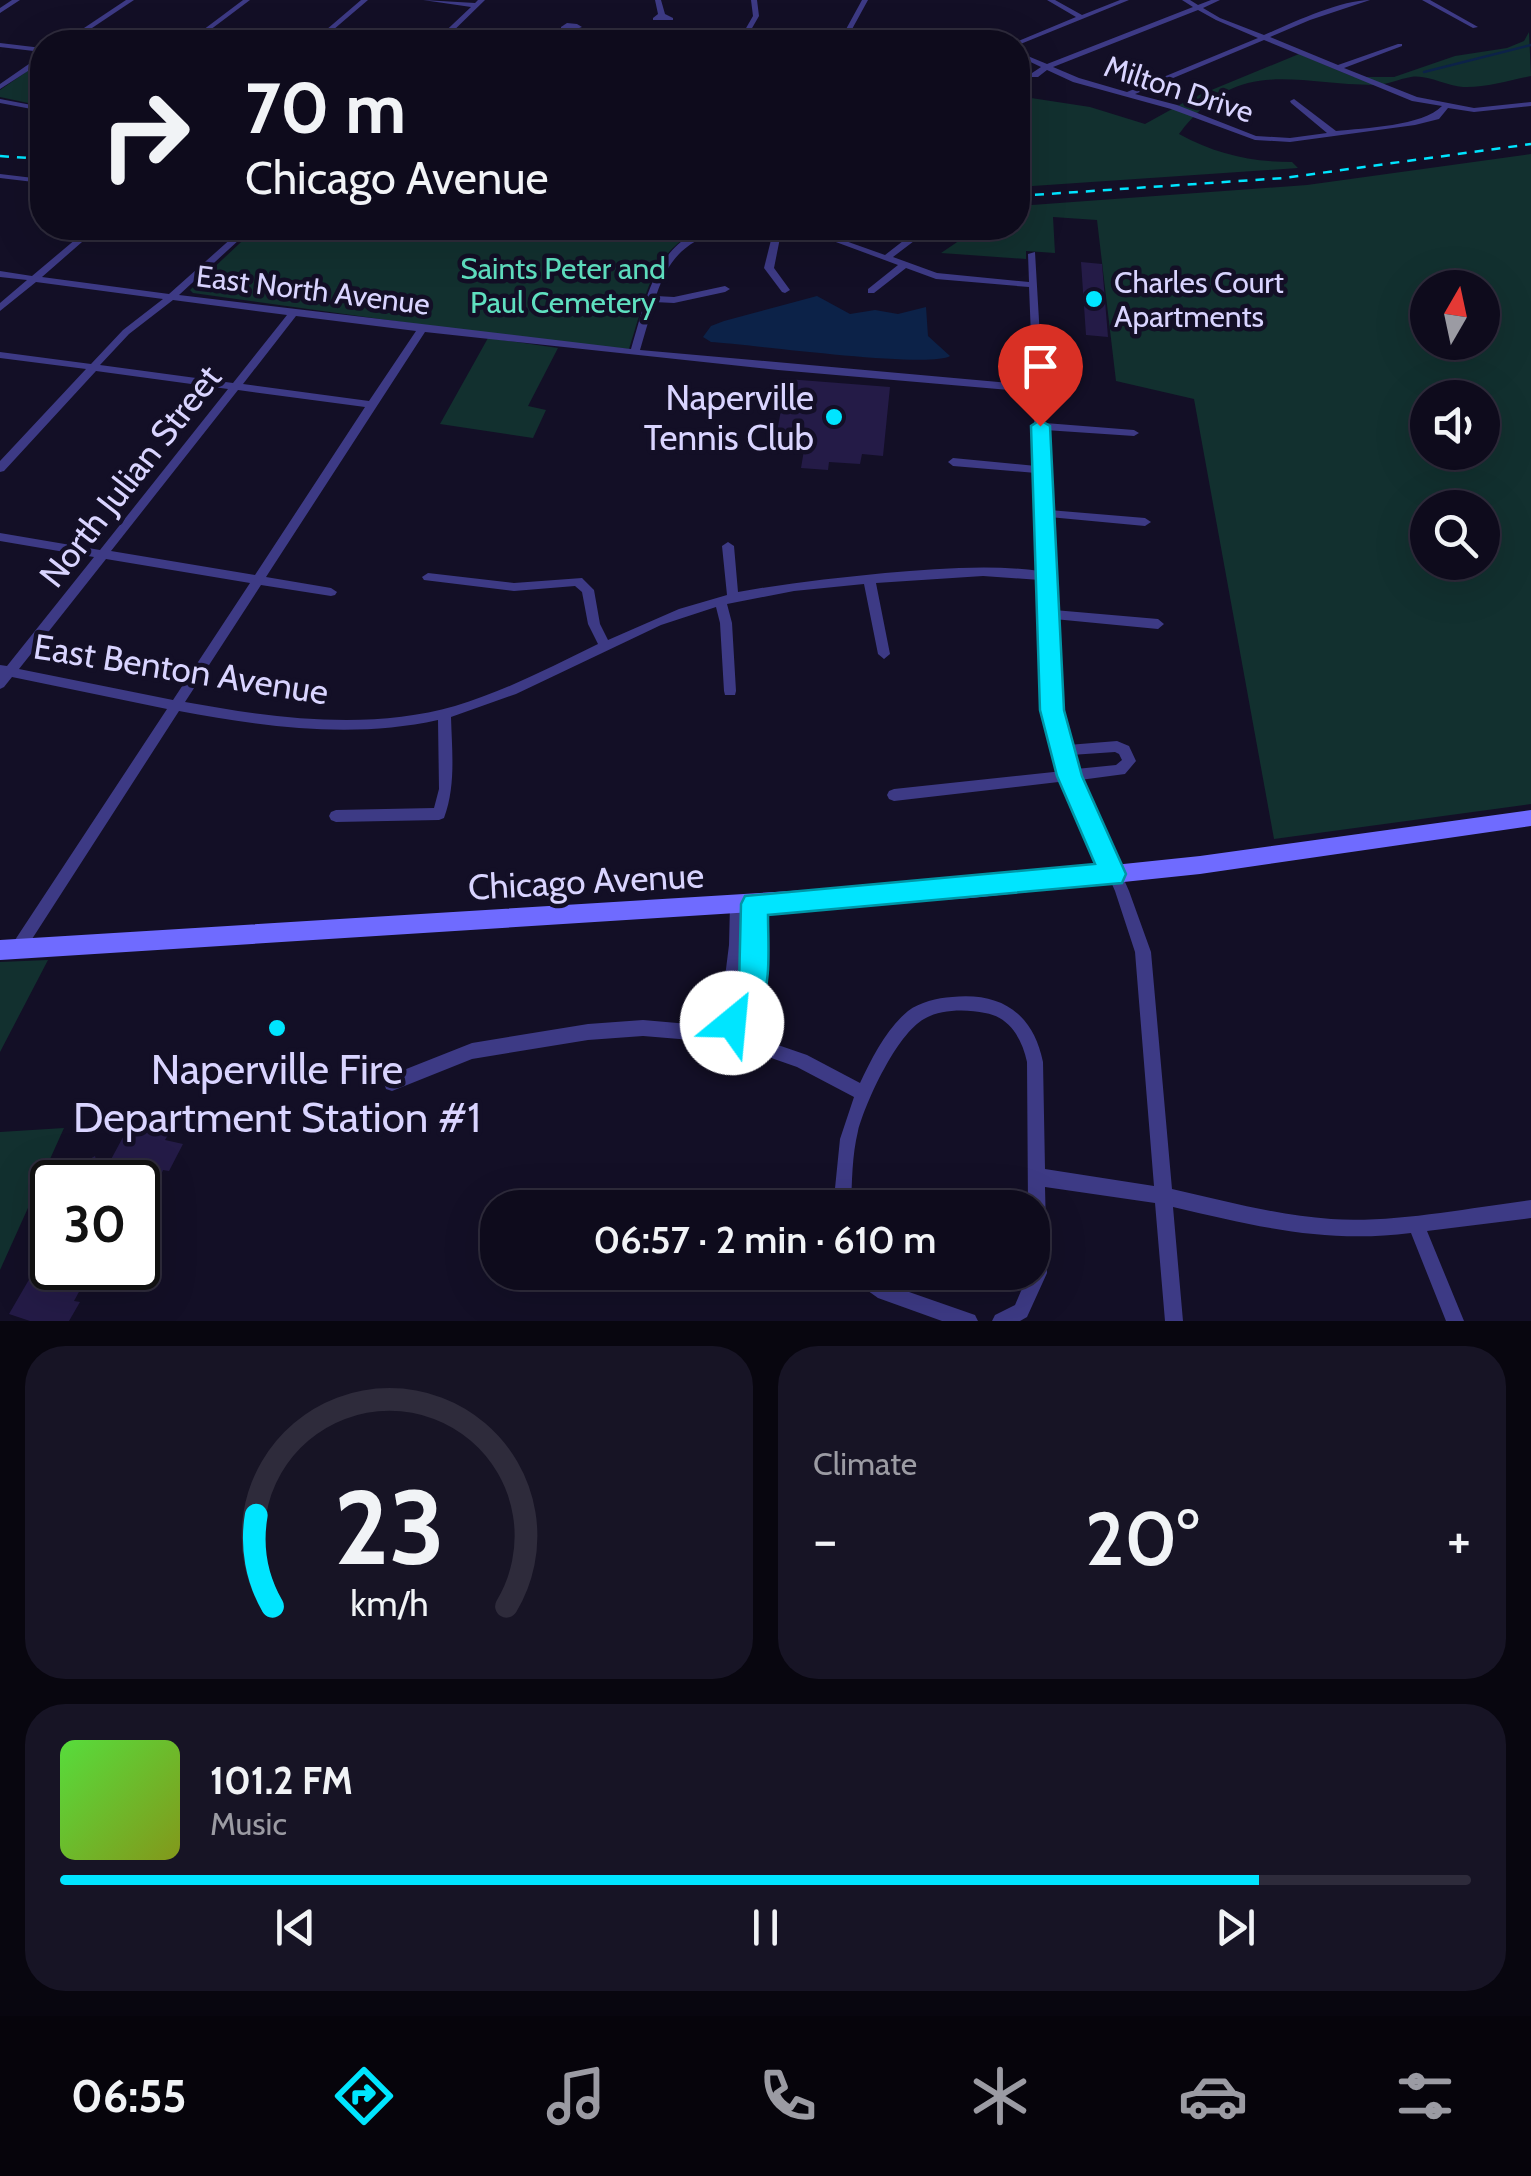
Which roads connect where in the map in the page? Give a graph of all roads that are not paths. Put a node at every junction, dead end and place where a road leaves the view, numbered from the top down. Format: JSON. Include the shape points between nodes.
{"nodes":[{"id":1,"x":17,"y":0,"type":"edge"},
{"id":2,"x":131,"y":0,"type":"edge"},
{"id":3,"x":248,"y":0,"type":"edge"},
{"id":4,"x":366,"y":0,"type":"edge"},
{"id":5,"x":426,"y":0,"type":"edge"},
{"id":6,"x":658,"y":0,"type":"edge"},
{"id":7,"x":754,"y":0,"type":"edge"},
{"id":8,"x":865,"y":0,"type":"edge"},
{"id":9,"x":1050,"y":0,"type":"edge"},
{"id":10,"x":1126,"y":0,"type":"edge"},
{"id":11,"x":1185,"y":0,"type":"edge"},
{"id":12,"x":1217,"y":0,"type":"edge"},
{"id":13,"x":1367,"y":0,"type":"edge"},
{"id":14,"x":1425,"y":0,"type":"edge"},
{"id":15,"x":479,"y":3,"type":"edge"},
{"id":16,"x":1198,"y":7,"type":"junction"},
{"id":17,"x":0,"y":11,"type":"edge"},
{"id":18,"x":662,"y":15,"type":"dead end"},
{"id":19,"x":1082,"y":18,"type":"junction"},
{"id":20,"x":1475,"y":27,"type":"dead end"},
{"id":21,"x":85,"y":30,"type":"edge"},
{"id":22,"x":207,"y":30,"type":"edge"},
{"id":23,"x":330,"y":30,"type":"edge"},
{"id":24,"x":451,"y":30,"type":"edge"},
{"id":25,"x":748,"y":30,"type":"edge"},
{"id":26,"x":849,"y":30,"type":"edge"},
{"id":27,"x":1030,"y":38,"type":"edge"},
{"id":28,"x":1263,"y":38,"type":"junction"},
{"id":29,"x":0,"y":45,"type":"edge"},
{"id":30,"x":1400,"y":45,"type":"dead end"},
{"id":31,"x":30,"y":49,"type":"edge"},
{"id":32,"x":1030,"y":60,"type":"edge"},
{"id":33,"x":30,"y":67,"type":"edge"},
{"id":34,"x":1046,"y":67,"type":"junction"},
{"id":35,"x":1337,"y":68,"type":"junction"},
{"id":36,"x":1035,"y":75,"type":"dead end"},
{"id":37,"x":0,"y":86,"type":"edge"},
{"id":38,"x":1128,"y":94,"type":"junction"},
{"id":39,"x":0,"y":101,"type":"edge"},
{"id":40,"x":1294,"y":101,"type":"dead end"},
{"id":41,"x":1531,"y":104,"type":"edge"},
{"id":42,"x":30,"y":107,"type":"edge"},
{"id":43,"x":1445,"y":107,"type":"junction"},
{"id":44,"x":1334,"y":134,"type":"junction"},
{"id":45,"x":3,"y":179,"type":"edge"},
{"id":46,"x":30,"y":181,"type":"edge"},
{"id":47,"x":79,"y":240,"type":"edge"},
{"id":48,"x":235,"y":240,"type":"edge"},
{"id":49,"x":687,"y":240,"type":"edge"},
{"id":50,"x":776,"y":240,"type":"edge"},
{"id":51,"x":834,"y":240,"type":"edge"},
{"id":52,"x":910,"y":240,"type":"edge"},
{"id":53,"x":1032,"y":254,"type":"dead end"},
{"id":54,"x":885,"y":259,"type":"junction"},
{"id":55,"x":903,"y":266,"type":"junction"},
{"id":56,"x":0,"y":274,"type":"edge"},
{"id":57,"x":32,"y":278,"type":"junction"},
{"id":58,"x":1033,"y":285,"type":"junction"},
{"id":59,"x":725,"y":289,"type":"dead end"},
{"id":60,"x":785,"y":290,"type":"dead end"},
{"id":61,"x":870,"y":291,"type":"dead end"},
{"id":62,"x":171,"y":298,"type":"junction"},
{"id":63,"x":652,"y":300,"type":"junction"},
{"id":64,"x":0,"y":308,"type":"edge"},
{"id":65,"x":293,"y":314,"type":"junction"},
{"id":66,"x":421,"y":330,"type":"junction"},
{"id":67,"x":635,"y":352,"type":"junction"},
{"id":68,"x":0,"y":355,"type":"edge"},
{"id":69,"x":94,"y":366,"type":"junction"},
{"id":70,"x":237,"y":385,"type":"junction"},
{"id":71,"x":1038,"y":389,"type":"junction"},
{"id":72,"x":373,"y":405,"type":"junction"},
{"id":73,"x":1040,"y":426,"type":"junction"},
{"id":74,"x":1134,"y":433,"type":"dead end"},
{"id":75,"x":954,"y":462,"type":"dead end"},
{"id":76,"x":0,"y":468,"type":"edge"},
{"id":77,"x":1042,"y":470,"type":"junction"},
{"id":78,"x":1044,"y":513,"type":"junction"},
{"id":79,"x":1145,"y":522,"type":"dead end"},
{"id":80,"x":0,"y":537,"type":"edge"},
{"id":81,"x":728,"y":546,"type":"dead end"},
{"id":82,"x":104,"y":554,"type":"junction"},
{"id":83,"x":1045,"y":576,"type":"junction"},
{"id":84,"x":428,"y":577,"type":"dead end"},
{"id":85,"x":869,"y":579,"type":"junction"},
{"id":86,"x":258,"y":580,"type":"junction"},
{"id":87,"x":330,"y":592,"type":"dead end"},
{"id":88,"x":727,"y":599,"type":"junction"},
{"id":89,"x":1046,"y":614,"type":"junction"},
{"id":90,"x":1158,"y":624,"type":"dead end"},
{"id":91,"x":605,"y":647,"type":"junction"},
{"id":92,"x":884,"y":654,"type":"dead end"},
{"id":93,"x":5,"y":671,"type":"edge"},
{"id":94,"x":0,"y":684,"type":"edge"},
{"id":95,"x":730,"y":691,"type":"dead end"},
{"id":96,"x":175,"y":703,"type":"junction"},
{"id":97,"x":444,"y":714,"type":"junction"},
{"id":98,"x":1061,"y":751,"type":"junction"},
{"id":99,"x":1069,"y":776,"type":"junction"},
{"id":100,"x":894,"y":795,"type":"dead end"},
{"id":101,"x":336,"y":816,"type":"dead end"},
{"id":102,"x":1531,"y":818,"type":"edge"},
{"id":103,"x":1113,"y":874,"type":"junction"},
{"id":104,"x":746,"y":905,"type":"junction"},
{"id":105,"x":9,"y":949,"type":"edge"},
{"id":106,"x":728,"y":1035,"type":"junction"},
{"id":107,"x":392,"y":1083,"type":"dead end"},
{"id":108,"x":864,"y":1093,"type":"junction"},
{"id":109,"x":1039,"y":1177,"type":"junction"},
{"id":110,"x":844,"y":1190,"type":"edge"},
{"id":111,"x":1163,"y":1196,"type":"junction"},
{"id":112,"x":1531,"y":1209,"type":"edge"},
{"id":113,"x":1416,"y":1224,"type":"junction"},
{"id":114,"x":881,"y":1290,"type":"edge"},
{"id":115,"x":969,"y":1321,"type":"edge"},
{"id":116,"x":1001,"y":1321,"type":"edge"},
{"id":117,"x":1174,"y":1321,"type":"edge"},
{"id":118,"x":1455,"y":1321,"type":"edge"}],
"edges":[{"from":1,"to":17,"type":"street"},
{"from":2,"to":21,"type":"street"},
{"from":3,"to":22,"type":"street"},
{"from":4,"to":23,"type":"street"},
{"from":5,"to":15,"type":"street"},
{"from":6,"to":18,"type":"street"},
{"from":7,"to":25,"type":"street","via":[[756,16]]},
{"from":8,"to":26,"type":"street"},
{"from":9,"to":19,"type":"street"},
{"from":10,"to":19,"type":"street"},
{"from":11,"to":16,"type":"street"},
{"from":12,"to":16,"type":"street"},
{"from":13,"to":28,"type":"street"},
{"from":14,"to":20,"type":"street"},
{"from":15,"to":24,"type":"street"},
{"from":16,"to":28,"type":"street"},
{"from":16,"to":34,"type":"street"},
{"from":19,"to":27,"type":"street"},
{"from":28,"to":35,"type":"street"},
{"from":28,"to":38,"type":"street"},
{"from":29,"to":31,"type":"street"},
{"from":30,"to":35,"type":"street"},
{"from":32,"to":34,"type":"street","name":"Milton Drive"},
{"from":33,"to":37,"type":"street"},
{"from":34,"to":36,"type":"street"},
{"from":34,"to":38,"type":"street","name":"Milton Drive"},
{"from":35,"to":43,"type":"street"},
{"from":38,"to":44,"type":"street","name":"Milton Drive","via":[[1255,138]]},
{"from":39,"to":42,"type":"street"},
{"from":40,"to":44,"type":"street"},
{"from":41,"to":43,"type":"street"},
{"from":43,"to":44,"type":"street","name":"Milton Drive","via":[[1424,122]]},
{"from":45,"to":46,"type":"street"},
{"from":47,"to":57,"type":"street"},
{"from":48,"to":62,"type":"street"},
{"from":49,"to":63,"type":"street","via":[[664,264]]},
{"from":50,"to":60,"type":"street","via":[[770,268]]},
{"from":51,"to":54,"type":"street"},
{"from":52,"to":54,"type":"street"},
{"from":53,"to":58,"type":"street"},
{"from":54,"to":55,"type":"street"},
{"from":55,"to":58,"type":"street","via":[[936,276]]},
{"from":55,"to":61,"type":"street"},
{"from":56,"to":57,"type":"street","name":"East North Avenue"},
{"from":57,"to":62,"type":"street","name":"East North Avenue"},
{"from":57,"to":64,"type":"street"},
{"from":58,"to":71,"type":"street"},
{"from":59,"to":63,"type":"street"},
{"from":62,"to":65,"type":"street","name":"East North Avenue"},
{"from":62,"to":69,"type":"street"},
{"from":63,"to":67,"type":"street"},
{"from":65,"to":66,"type":"street","name":"East North Avenue"},
{"from":65,"to":70,"type":"street","name":"North Julian Street"},
{"from":66,"to":67,"type":"street","name":"East North Avenue"},
{"from":66,"to":72,"type":"street"},
{"from":67,"to":71,"type":"street","name":"East North Avenue"},
{"from":68,"to":69,"type":"street"},
{"from":69,"to":70,"type":"street"},
{"from":69,"to":76,"type":"street"},
{"from":70,"to":72,"type":"street"},
{"from":70,"to":82,"type":"street","name":"North Julian Street"},
{"from":71,"to":73,"type":"street"},
{"from":72,"to":86,"type":"street"},
{"from":73,"to":74,"type":"street"},
{"from":73,"to":77,"type":"street"},
{"from":75,"to":77,"type":"street"},
{"from":77,"to":78,"type":"street"},
{"from":78,"to":79,"type":"street"},
{"from":78,"to":83,"type":"street"},
{"from":80,"to":82,"type":"street"},
{"from":81,"to":88,"type":"street"},
{"from":82,"to":86,"type":"street"},
{"from":82,"to":93,"type":"street","name":"North Julian Street"},
{"from":83,"to":85,"type":"street","name":"East Benton Avenue","via":[[976,571]]},
{"from":83,"to":89,"type":"street"},
{"from":84,"to":91,"type":"street","via":[[514,587],[578,582],[588,590]]},
{"from":85,"to":88,"type":"street","name":"East Benton Avenue"},
{"from":85,"to":92,"type":"street"},
{"from":86,"to":87,"type":"street"},
{"from":86,"to":96,"type":"street"},
{"from":88,"to":91,"type":"street","name":"East Benton Avenue"},
{"from":88,"to":95,"type":"street"},
{"from":89,"to":90,"type":"street"},
{"from":89,"to":98,"type":"street"},
{"from":91,"to":97,"type":"street","name":"East Benton Avenue","via":[[519,690]]},
{"from":93,"to":94,"type":"street","name":"North Julian Street"},
{"from":93,"to":96,"type":"street","name":"East Benton Avenue"},
{"from":96,"to":97,"type":"street","name":"East Benton Avenue","via":[[312,725]]},
{"from":96,"to":105,"type":"street"},
{"from":97,"to":101,"type":"street","via":[[446,788],[439,814]]},
{"from":98,"to":99,"type":"street"},
{"from":98,"to":99,"type":"street","via":[[1117,746],[1128,756],[1120,770]]},
{"from":99,"to":100,"type":"street"},
{"from":99,"to":103,"type":"street"},
{"from":102,"to":103,"type":"main road","name":"Chicago Avenue"},
{"from":103,"to":104,"type":"main road","name":"Chicago Avenue"},
{"from":103,"to":111,"type":"street","via":[[1144,964]]},
{"from":104,"to":105,"type":"main road","name":"Chicago Avenue"},
{"from":104,"to":106,"type":"street","via":[[753,986]]},
{"from":106,"to":107,"type":"street","via":[[643,1028],[588,1032],[472,1050]]},
{"from":106,"to":108,"type":"street","via":[[802,1061]]},
{"from":108,"to":109,"type":"street","via":[[915,1014],[940,1006],[997,1008],[1020,1023],[1033,1047]]},
{"from":108,"to":110,"type":"street","via":[[848,1139]]},
{"from":109,"to":111,"type":"street"},
{"from":109,"to":116,"type":"street","via":[[1038,1273],[1021,1312]]},
{"from":111,"to":113,"type":"street","via":[[1304,1225]]},
{"from":111,"to":117,"type":"street"},
{"from":112,"to":113,"type":"street"},
{"from":113,"to":118,"type":"street"},
{"from":114,"to":115,"type":"street"}]}
